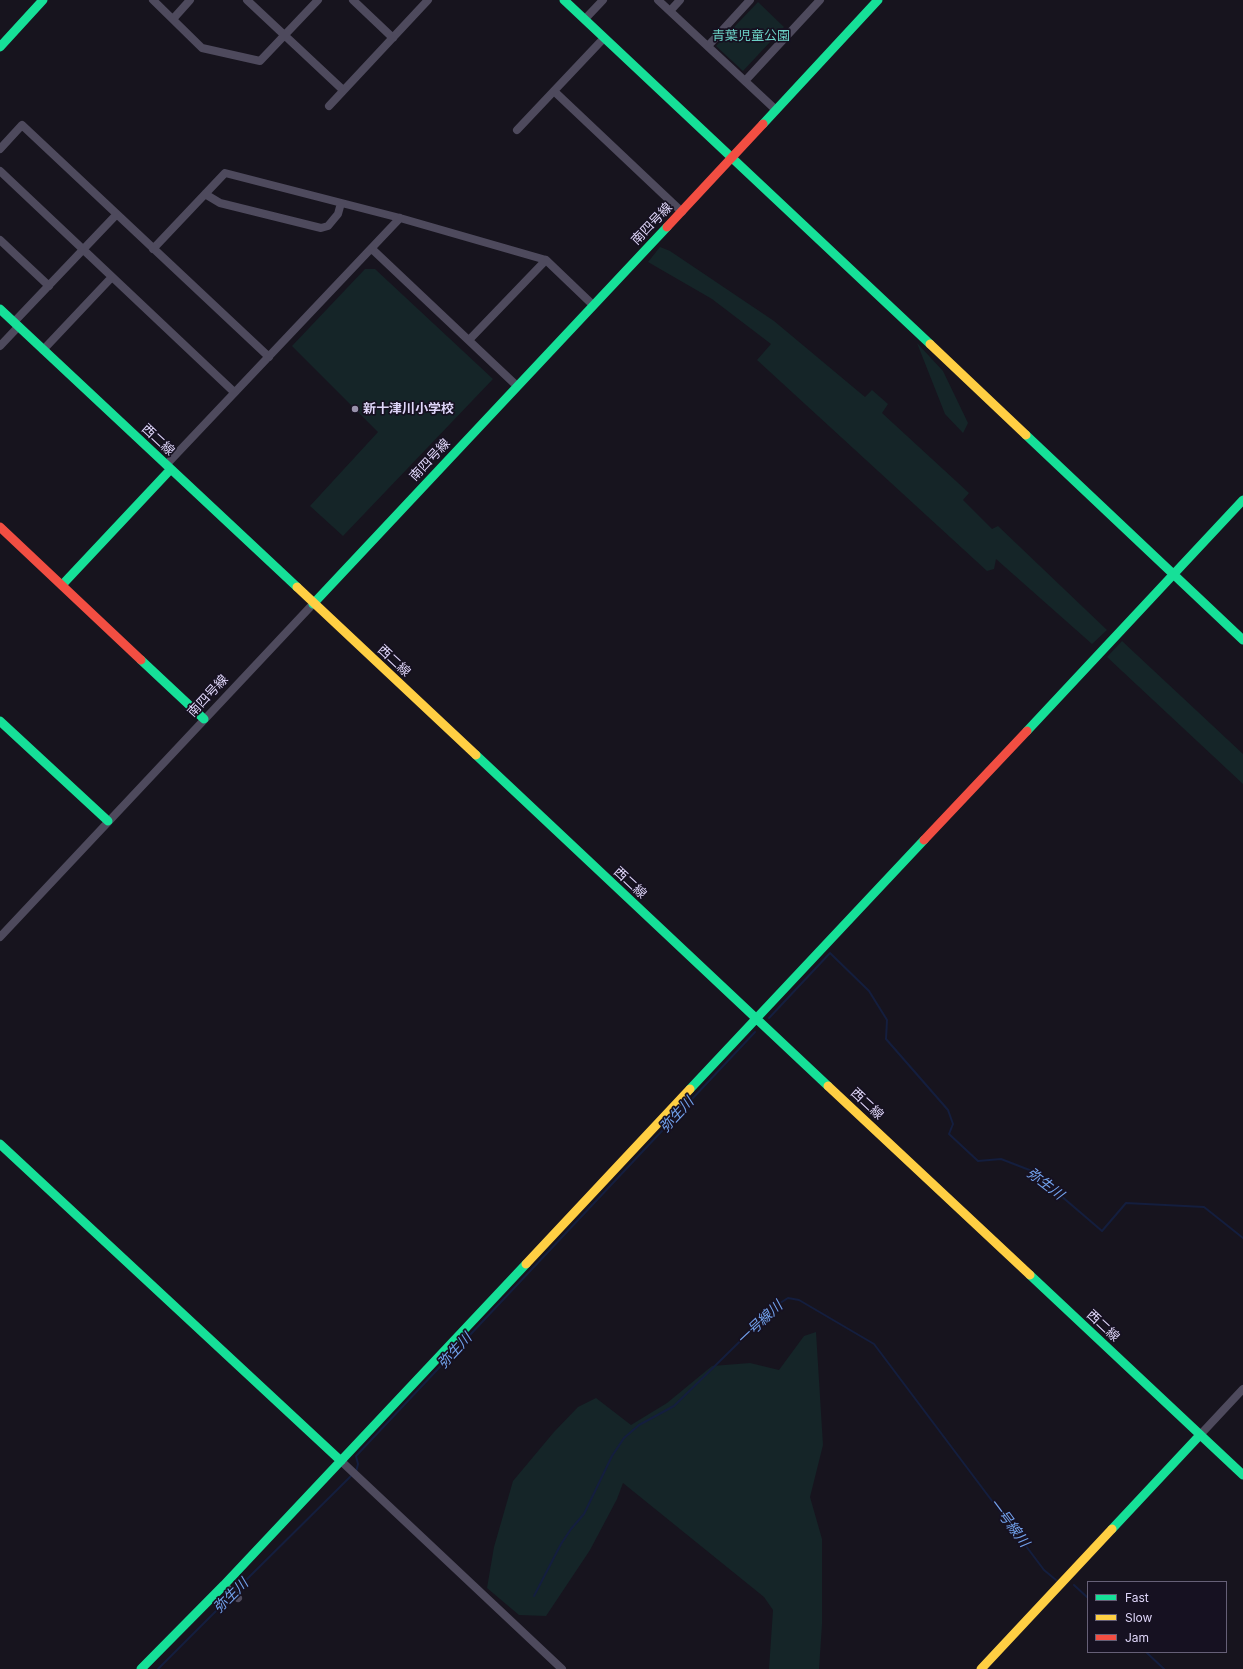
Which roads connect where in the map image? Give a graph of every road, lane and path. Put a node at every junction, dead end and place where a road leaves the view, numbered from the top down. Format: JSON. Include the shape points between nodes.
{"nodes":[{"id":1,"x":43,"y":0,"type":"edge"},
{"id":2,"x":153,"y":0,"type":"edge"},
{"id":3,"x":190,"y":0,"type":"edge"},
{"id":4,"x":247,"y":0,"type":"edge"},
{"id":5,"x":318,"y":0,"type":"edge"},
{"id":6,"x":353,"y":0,"type":"edge"},
{"id":7,"x":428,"y":0,"type":"edge"},
{"id":8,"x":564,"y":0,"type":"edge"},
{"id":9,"x":603,"y":0,"type":"edge"},
{"id":10,"x":658,"y":0,"type":"edge"},
{"id":11,"x":680,"y":0,"type":"edge"},
{"id":12,"x":750,"y":0,"type":"edge"},
{"id":13,"x":820,"y":0,"type":"edge"},
{"id":14,"x":878,"y":0,"type":"edge"},
{"id":15,"x":670,"y":10,"type":"junction"},
{"id":16,"x":173,"y":19,"type":"junction"},
{"id":17,"x":585,"y":19,"type":"junction"},
{"id":18,"x":285,"y":35,"type":"junction"},
{"id":19,"x":393,"y":38,"type":"junction"},
{"id":20,"x":604,"y":38,"type":"junction"},
{"id":21,"x":2,"y":40,"type":"edge"},
{"id":22,"x":708,"y":46,"type":"junction"},
{"id":23,"x":745,"y":81,"type":"junction"},
{"id":24,"x":344,"y":90,"type":"junction"},
{"id":25,"x":555,"y":92,"type":"junction"},
{"id":26,"x":329,"y":106,"type":"dead end"},
{"id":27,"x":776,"y":110,"type":"junction"},
{"id":28,"x":518,"y":130,"type":"dead end"},
{"id":29,"x":0,"y":149,"type":"edge"},
{"id":30,"x":733,"y":158,"type":"junction"},
{"id":31,"x":0,"y":171,"type":"edge"},
{"id":32,"x":205,"y":194,"type":"junction"},
{"id":33,"x":341,"y":203,"type":"junction"},
{"id":34,"x":682,"y":212,"type":"junction"},
{"id":35,"x":116,"y":215,"type":"junction"},
{"id":36,"x":400,"y":218,"type":"junction"},
{"id":37,"x":0,"y":240,"type":"edge"},
{"id":38,"x":153,"y":249,"type":"junction"},
{"id":39,"x":372,"y":249,"type":"junction"},
{"id":40,"x":83,"y":251,"type":"junction"},
{"id":41,"x":546,"y":260,"type":"junction"},
{"id":42,"x":111,"y":278,"type":"junction"},
{"id":43,"x":49,"y":286,"type":"junction"},
{"id":44,"x":593,"y":304,"type":"junction"},
{"id":45,"x":0,"y":309,"type":"edge"},
{"id":46,"x":16,"y":324,"type":"junction"},
{"id":47,"x":469,"y":340,"type":"junction"},
{"id":48,"x":0,"y":346,"type":"edge"},
{"id":49,"x":43,"y":350,"type":"junction"},
{"id":50,"x":269,"y":357,"type":"junction"},
{"id":51,"x":517,"y":386,"type":"junction"},
{"id":52,"x":234,"y":392,"type":"junction"},
{"id":53,"x":168,"y":468,"type":"junction"},
{"id":54,"x":1243,"y":500,"type":"edge"},
{"id":55,"x":0,"y":527,"type":"edge"},
{"id":56,"x":1173,"y":575,"type":"junction"},
{"id":57,"x":62,"y":585,"type":"junction"},
{"id":58,"x":313,"y":604,"type":"junction"},
{"id":59,"x":1243,"y":640,"type":"edge"},
{"id":60,"x":204,"y":719,"type":"junction"},
{"id":61,"x":0,"y":721,"type":"edge"},
{"id":62,"x":108,"y":821,"type":"junction"},
{"id":63,"x":0,"y":937,"type":"edge"},
{"id":64,"x":757,"y":1019,"type":"junction"},
{"id":65,"x":0,"y":1144,"type":"edge"},
{"id":66,"x":1243,"y":1389,"type":"edge"},
{"id":67,"x":1200,"y":1435,"type":"junction"},
{"id":68,"x":341,"y":1461,"type":"junction"},
{"id":69,"x":1243,"y":1475,"type":"edge"},
{"id":70,"x":227,"y":1588,"type":"junction"},
{"id":71,"x":238,"y":1598,"type":"dead end"},
{"id":72,"x":141,"y":1669,"type":"edge"},
{"id":73,"x":562,"y":1669,"type":"edge"},
{"id":74,"x":981,"y":1669,"type":"edge"}],
"edges":[{"from":1,"to":21,"type":"street"},
{"from":2,"to":16,"type":"street"},
{"from":3,"to":16,"type":"street"},
{"from":4,"to":18,"type":"street"},
{"from":5,"to":18,"type":"street"},
{"from":6,"to":19,"type":"street"},
{"from":7,"to":19,"type":"street"},
{"from":8,"to":17,"type":"street"},
{"from":9,"to":17,"type":"street"},
{"from":10,"to":15,"type":"street"},
{"from":11,"to":15,"type":"street"},
{"from":12,"to":22,"type":"street"},
{"from":13,"to":23,"type":"street"},
{"from":14,"to":27,"type":"street","name":"南四号線"},
{"from":15,"to":22,"type":"street"},
{"from":16,"to":18,"type":"street","via":[[202,48],[260,61]]},
{"from":17,"to":20,"type":"street"},
{"from":18,"to":24,"type":"street"},
{"from":19,"to":24,"type":"street"},
{"from":20,"to":25,"type":"street"},
{"from":20,"to":30,"type":"street"},
{"from":22,"to":23,"type":"street"},
{"from":23,"to":27,"type":"street"},
{"from":24,"to":26,"type":"street"},
{"from":25,"to":28,"type":"street"},
{"from":25,"to":34,"type":"street"},
{"from":27,"to":30,"type":"street","name":"南四号線"},
{"from":29,"to":35,"type":"street","via":[[22,126]]},
{"from":30,"to":34,"type":"street","name":"南四号線"},
{"from":30,"to":56,"type":"street"},
{"from":31,"to":40,"type":"street"},
{"from":32,"to":33,"type":"street","via":[[225,173]]},
{"from":32,"to":33,"type":"street","via":[[220,203],[321,228],[328,226],[338,214]]},
{"from":32,"to":38,"type":"street"},
{"from":33,"to":36,"type":"street"},
{"from":34,"to":44,"type":"street","name":"南四号線"},
{"from":35,"to":38,"type":"street"},
{"from":35,"to":40,"type":"street"},
{"from":36,"to":39,"type":"street"},
{"from":36,"to":41,"type":"street"},
{"from":37,"to":43,"type":"street"},
{"from":38,"to":50,"type":"street"},
{"from":39,"to":47,"type":"street"},
{"from":39,"to":50,"type":"street"},
{"from":40,"to":42,"type":"street"},
{"from":40,"to":43,"type":"street"},
{"from":41,"to":44,"type":"street"},
{"from":41,"to":47,"type":"street"},
{"from":42,"to":49,"type":"street"},
{"from":42,"to":52,"type":"street"},
{"from":43,"to":46,"type":"street"},
{"from":44,"to":51,"type":"street","name":"南四号線"},
{"from":45,"to":46,"type":"street","name":"西二線"},
{"from":46,"to":48,"type":"street"},
{"from":46,"to":49,"type":"street","name":"西二線"},
{"from":47,"to":51,"type":"street"},
{"from":49,"to":53,"type":"street","name":"西二線"},
{"from":50,"to":52,"type":"street"},
{"from":51,"to":58,"type":"street","name":"南四号線"},
{"from":52,"to":53,"type":"street"},
{"from":53,"to":57,"type":"street"},
{"from":53,"to":58,"type":"street","name":"西二線"},
{"from":54,"to":56,"type":"street"},
{"from":55,"to":57,"type":"street"},
{"from":56,"to":59,"type":"street"},
{"from":56,"to":64,"type":"street"},
{"from":57,"to":60,"type":"street"},
{"from":58,"to":60,"type":"street","name":"南四号線"},
{"from":58,"to":64,"type":"street","name":"西二線"},
{"from":60,"to":62,"type":"street","name":"南四号線"},
{"from":61,"to":62,"type":"street"},
{"from":62,"to":63,"type":"street","name":"南四号線"},
{"from":64,"to":67,"type":"street","name":"西二線"},
{"from":64,"to":68,"type":"street"},
{"from":65,"to":68,"type":"street"},
{"from":66,"to":67,"type":"street"},
{"from":67,"to":69,"type":"street","name":"西二線"},
{"from":67,"to":74,"type":"street"},
{"from":68,"to":70,"type":"street"},
{"from":68,"to":73,"type":"street"},
{"from":70,"to":71,"type":"street"},
{"from":70,"to":72,"type":"street"}]}
